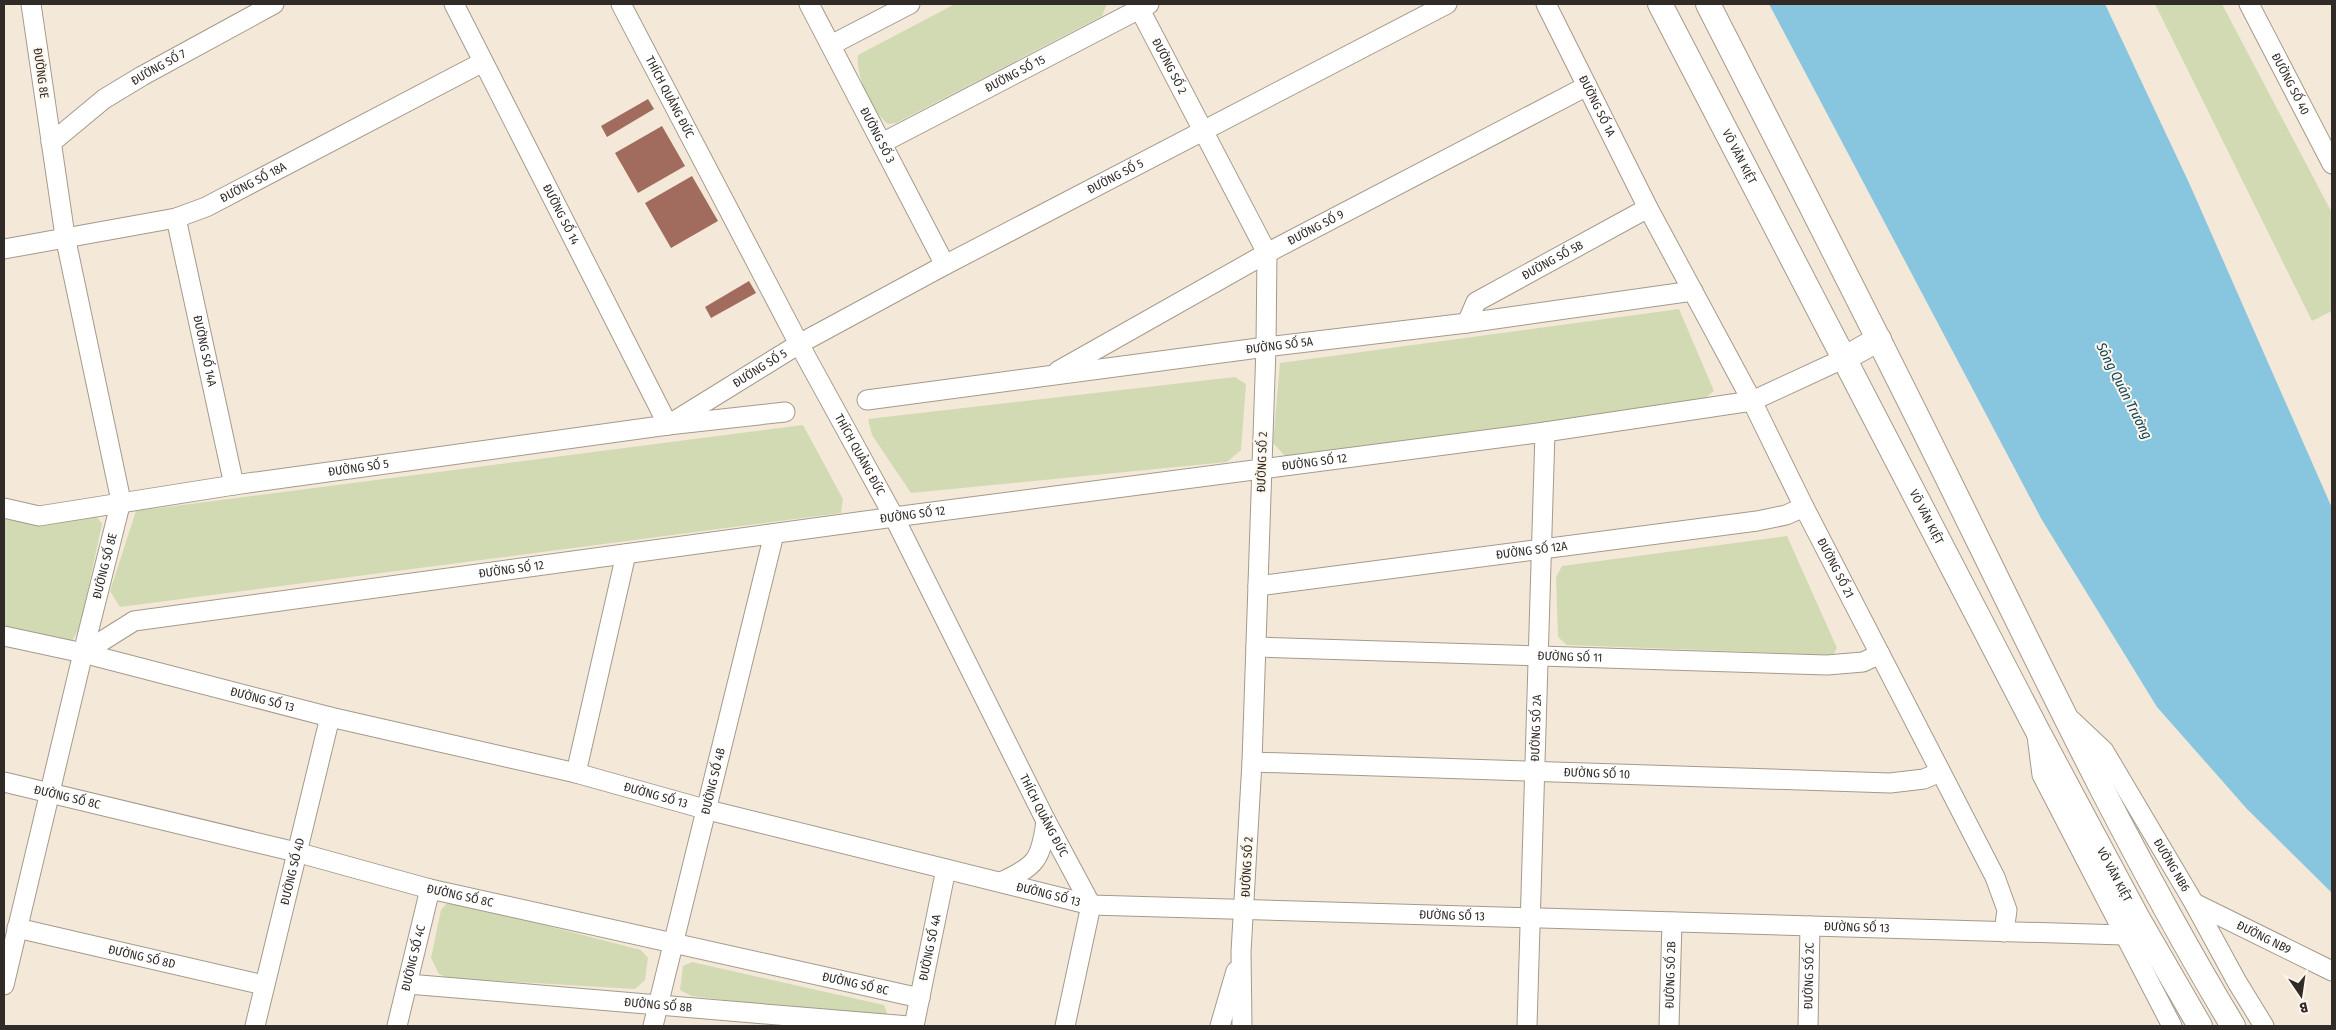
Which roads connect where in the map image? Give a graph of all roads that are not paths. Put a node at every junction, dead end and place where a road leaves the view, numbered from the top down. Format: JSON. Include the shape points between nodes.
{"nodes":[{"id":1,"x":31,"y":4,"type":"edge"},
{"id":2,"x":274,"y":4,"type":"edge"},
{"id":3,"x":454,"y":4,"type":"edge"},
{"id":4,"x":621,"y":4,"type":"edge"},
{"id":5,"x":809,"y":4,"type":"edge"},
{"id":6,"x":910,"y":4,"type":"edge"},
{"id":7,"x":1447,"y":4,"type":"edge"},
{"id":8,"x":1546,"y":4,"type":"edge"},
{"id":9,"x":1660,"y":4,"type":"edge"},
{"id":10,"x":1708,"y":4,"type":"edge"},
{"id":11,"x":2249,"y":4,"type":"edge"},
{"id":12,"x":1142,"y":5,"type":"edge"},
{"id":13,"x":831,"y":45,"type":"junction"},
{"id":14,"x":483,"y":62,"type":"junction"},
{"id":15,"x":1587,"y":86,"type":"junction"},
{"id":16,"x":1204,"y":131,"type":"junction"},
{"id":17,"x":51,"y":143,"type":"junction"},
{"id":18,"x":882,"y":143,"type":"junction"},
{"id":19,"x":2332,"y":164,"type":"edge"},
{"id":20,"x":1648,"y":208,"type":"junction"},
{"id":21,"x":176,"y":218,"type":"junction"},
{"id":22,"x":65,"y":236,"type":"junction"},
{"id":23,"x":4,"y":249,"type":"edge"},
{"id":24,"x":1267,"y":253,"type":"junction"},
{"id":25,"x":945,"y":265,"type":"junction"},
{"id":26,"x":1693,"y":291,"type":"junction"},
{"id":27,"x":1467,"y":323,"type":"junction"},
{"id":28,"x":1879,"y":339,"type":"junction"},
{"id":29,"x":799,"y":344,"type":"junction"},
{"id":30,"x":1266,"y":347,"type":"junction"},
{"id":31,"x":1845,"y":358,"type":"junction"},
{"id":32,"x":1048,"y":377,"type":"junction"},
{"id":33,"x":867,"y":400,"type":"dead end"},
{"id":34,"x":1752,"y":401,"type":"junction"},
{"id":35,"x":785,"y":412,"type":"dead end"},
{"id":36,"x":668,"y":425,"type":"junction"},
{"id":37,"x":1545,"y":432,"type":"junction"},
{"id":38,"x":1262,"y":468,"type":"junction"},
{"id":39,"x":234,"y":484,"type":"junction"},
{"id":40,"x":121,"y":501,"type":"junction"},
{"id":41,"x":1804,"y":507,"type":"junction"},
{"id":42,"x":4,"y":508,"type":"edge"},
{"id":43,"x":894,"y":517,"type":"junction"},
{"id":44,"x":774,"y":534,"type":"junction"},
{"id":45,"x":1542,"y":550,"type":"junction"},
{"id":46,"x":626,"y":554,"type":"junction"},
{"id":47,"x":1258,"y":586,"type":"junction"},
{"id":48,"x":4,"y":636,"type":"edge"},
{"id":49,"x":1256,"y":646,"type":"junction"},
{"id":50,"x":82,"y":653,"type":"junction"},
{"id":51,"x":1880,"y":654,"type":"junction"},
{"id":52,"x":1538,"y":657,"type":"junction"},
{"id":53,"x":2063,"y":713,"type":"junction"},
{"id":54,"x":330,"y":717,"type":"junction"},
{"id":55,"x":1252,"y":762,"type":"junction"},
{"id":56,"x":1535,"y":771,"type":"junction"},
{"id":57,"x":1940,"y":772,"type":"junction"},
{"id":58,"x":576,"y":773,"type":"junction"},
{"id":59,"x":4,"y":782,"type":"edge"},
{"id":60,"x":49,"y":793,"type":"junction"},
{"id":61,"x":708,"y":810,"type":"junction"},
{"id":62,"x":1046,"y":822,"type":"junction"},
{"id":63,"x":296,"y":852,"type":"junction"},
{"id":64,"x":946,"y":869,"type":"junction"},
{"id":65,"x":1001,"y":882,"type":"junction"},
{"id":66,"x":430,"y":889,"type":"junction"},
{"id":67,"x":2194,"y":903,"type":"junction"},
{"id":68,"x":1090,"y":905,"type":"junction"},
{"id":69,"x":1244,"y":910,"type":"junction"},
{"id":70,"x":1530,"y":918,"type":"junction"},
{"id":71,"x":1672,"y":922,"type":"junction"},
{"id":72,"x":1810,"y":926,"type":"junction"},
{"id":73,"x":2130,"y":926,"type":"junction"},
{"id":74,"x":17,"y":928,"type":"junction"},
{"id":75,"x":2004,"y":932,"type":"junction"},
{"id":76,"x":672,"y":942,"type":"junction"},
{"id":77,"x":1241,"y":952,"type":"junction"},
{"id":78,"x":2332,"y":971,"type":"edge"},
{"id":79,"x":408,"y":984,"type":"junction"},
{"id":80,"x":4,"y":985,"type":"edge"},
{"id":81,"x":264,"y":986,"type":"junction"},
{"id":82,"x":920,"y":998,"type":"junction"},
{"id":83,"x":658,"y":1006,"type":"junction"},
{"id":84,"x":255,"y":1026,"type":"edge"},
{"id":85,"x":397,"y":1026,"type":"edge"},
{"id":86,"x":653,"y":1026,"type":"edge"},
{"id":87,"x":909,"y":1026,"type":"edge"},
{"id":88,"x":914,"y":1026,"type":"edge"},
{"id":89,"x":1065,"y":1026,"type":"edge"},
{"id":90,"x":1220,"y":1026,"type":"edge"},
{"id":91,"x":1242,"y":1026,"type":"edge"},
{"id":92,"x":1527,"y":1026,"type":"edge"},
{"id":93,"x":1669,"y":1026,"type":"edge"},
{"id":94,"x":1808,"y":1026,"type":"edge"},
{"id":95,"x":2172,"y":1026,"type":"edge"},
{"id":96,"x":2200,"y":1026,"type":"edge"},
{"id":97,"x":2233,"y":1026,"type":"edge"},
{"id":98,"x":2264,"y":1026,"type":"edge"}],
"edges":[{"from":1,"to":17,"type":"street","name":"ĐƯỜNG 8E"},
{"from":2,"to":17,"type":"street","name":"ĐƯỜNG SỐ 7","via":[[104,99]]},
{"from":3,"to":14,"type":"street","name":"ĐƯỜNG SỐ 14"},
{"from":4,"to":29,"type":"street","name":"THÍCH QUẢNG ĐỨC"},
{"from":5,"to":13,"type":"street","name":"ĐƯỜNG SỐ 3"},
{"from":6,"to":13,"type":"street"},
{"from":7,"to":16,"type":"street","name":"ĐƯỜNG SỐ 5"},
{"from":8,"to":15,"type":"street","name":"ĐƯỜNG SỐ 1A"},
{"from":9,"to":31,"type":"main road","name":"VÕ VĂN KIỆT"},
{"from":10,"to":28,"type":"main road"},
{"from":11,"to":19,"type":"street","name":"ĐƯỜNG SỐ 40"},
{"from":12,"to":16,"type":"street","name":"ĐƯỜNG SỐ 2"},
{"from":12,"to":18,"type":"street","name":"ĐƯỜNG SỐ 15"},
{"from":13,"to":18,"type":"street","name":"ĐƯỜNG SỐ 3"},
{"from":14,"to":21,"type":"street","name":"ĐƯỜNG SỐ 18A","via":[[206,207]]},
{"from":14,"to":36,"type":"street","name":"ĐƯỜNG SỐ 14"},
{"from":15,"to":20,"type":"street","name":"ĐƯỜNG SỐ 1A"},
{"from":15,"to":24,"type":"street","name":"ĐƯỜNG SỐ 9"},
{"from":16,"to":24,"type":"street","name":"ĐƯỜNG SỐ 2"},
{"from":16,"to":25,"type":"street","name":"ĐƯỜNG SỐ 5"},
{"from":17,"to":22,"type":"street","name":"ĐƯỜNG SỐ 8E"},
{"from":18,"to":25,"type":"street","name":"ĐƯỜNG SỐ 3"},
{"from":20,"to":26,"type":"street","name":"ĐƯỜNG SỐ 21"},
{"from":20,"to":27,"type":"street","name":"ĐƯỜNG SỐ 5B","via":[[1476,302]]},
{"from":21,"to":22,"type":"street","name":"ĐƯỜNG SỐ 18A"},
{"from":21,"to":39,"type":"street","name":"ĐƯỜNG SỐ 14A"},
{"from":22,"to":23,"type":"street","name":"ĐƯỜNG SỐ 18A"},
{"from":22,"to":40,"type":"street","name":"ĐƯỜNG SỐ 8E"},
{"from":24,"to":30,"type":"street","name":"ĐƯỜNG SỐ 2"},
{"from":24,"to":32,"type":"street","name":"ĐƯỜNG SỐ 9"},
{"from":25,"to":29,"type":"street","name":"ĐƯỜNG SỐ 5"},
{"from":26,"to":27,"type":"street","name":"ĐƯỜNG SỐ 5A"},
{"from":26,"to":34,"type":"street","name":"ĐƯỜNG SỐ 21"},
{"from":27,"to":30,"type":"street","name":"ĐƯỜNG SỐ 5A"},
{"from":28,"to":31,"type":"main road"},
{"from":28,"to":53,"type":"main road"},
{"from":29,"to":36,"type":"street","name":"ĐƯỜNG SỐ 5"},
{"from":29,"to":43,"type":"street","name":"THÍCH QUẢNG ĐỨC"},
{"from":30,"to":32,"type":"street","name":"ĐƯỜNG SỐ 5A"},
{"from":30,"to":38,"type":"street","name":"ĐƯỜNG SỐ 2"},
{"from":31,"to":34,"type":"street","name":"ĐƯỜNG SỐ 12"},
{"from":31,"to":73,"type":"main road","name":"VÕ VĂN KIỆT","via":[[2036,728]]},
{"from":32,"to":33,"type":"street","name":"ĐƯỜNG SỐ 5A"},
{"from":34,"to":37,"type":"street","name":"ĐƯỜNG SỐ 12"},
{"from":34,"to":41,"type":"street","name":"ĐƯỜNG SỐ 21"},
{"from":35,"to":36,"type":"street"},
{"from":36,"to":39,"type":"street","name":"ĐƯỜNG SỐ 5"},
{"from":37,"to":38,"type":"street","name":"ĐƯỜNG SỐ 12"},
{"from":37,"to":45,"type":"street","name":"ĐƯỜNG SỐ 2A"},
{"from":38,"to":43,"type":"street","name":"ĐƯỜNG SỐ 12"},
{"from":38,"to":47,"type":"street","name":"ĐƯỜNG SỐ 2"},
{"from":39,"to":40,"type":"street","name":"ĐƯỜNG SỐ 5"},
{"from":40,"to":42,"type":"street","name":"ĐƯỜNG SỐ 5","via":[[39,516]]},
{"from":40,"to":50,"type":"street","name":"ĐƯỜNG SỐ 8E"},
{"from":41,"to":45,"type":"street","name":"ĐƯỜNG SỐ 12A","via":[[1786,515],[1757,521]]},
{"from":41,"to":51,"type":"street","name":"ĐƯỜNG SỐ 21"},
{"from":43,"to":44,"type":"street","name":"ĐƯỜNG SỐ 12"},
{"from":43,"to":62,"type":"street","name":"THÍCH QUẢNG ĐỨC"},
{"from":44,"to":46,"type":"street","name":"ĐƯỜNG SỐ 12"},
{"from":44,"to":61,"type":"street","name":"ĐƯỜNG SỐ 4B"},
{"from":45,"to":47,"type":"street","name":"ĐƯỜNG SỐ 12A"},
{"from":45,"to":52,"type":"street","name":"ĐƯỜNG SỐ 2A"},
{"from":46,"to":50,"type":"street","name":"ĐƯỜNG SỐ 12","via":[[134,621]]},
{"from":46,"to":58,"type":"street"},
{"from":47,"to":49,"type":"street","name":"ĐƯỜNG SỐ 2"},
{"from":48,"to":50,"type":"street","name":"ĐƯỜNG SỐ 13"},
{"from":49,"to":52,"type":"street","name":"ĐƯỜNG SỐ 11"},
{"from":49,"to":55,"type":"street","name":"ĐƯỜNG SỐ 2"},
{"from":50,"to":54,"type":"street","name":"ĐƯỜNG SỐ 13"},
{"from":50,"to":60,"type":"street","name":"ĐƯỜNG SỐ 8E"},
{"from":51,"to":52,"type":"street","name":"ĐƯỜNG SỐ 11","via":[[1863,662],[1827,665]]},
{"from":51,"to":57,"type":"street","name":"ĐƯỜNG SỐ 21"},
{"from":52,"to":56,"type":"street","name":"ĐƯỜNG SỐ 2A"},
{"from":53,"to":67,"type":"street","name":"ĐƯỜNG NB6","via":[[2104,751]]},
{"from":53,"to":97,"type":"main road"},
{"from":54,"to":58,"type":"street","name":"ĐƯỜNG SỐ 13"},
{"from":54,"to":63,"type":"street","name":"ĐƯỜNG SỐ 4D"},
{"from":55,"to":56,"type":"street","name":"ĐƯỜNG SỐ 10"},
{"from":55,"to":69,"type":"street","name":"ĐƯỜNG SỐ 2"},
{"from":56,"to":57,"type":"street","name":"ĐƯỜNG SỐ 10","via":[[1890,783],[1924,779]]},
{"from":56,"to":70,"type":"street","name":"ĐƯỜNG SỐ 2A"},
{"from":57,"to":75,"type":"street","name":"ĐƯỜNG SỐ 21","via":[[1995,877],[2007,910]]},
{"from":58,"to":61,"type":"street","name":"ĐƯỜNG SỐ 13"},
{"from":59,"to":60,"type":"street","name":"ĐƯỜNG SỐ 8C"},
{"from":60,"to":63,"type":"street","name":"ĐƯỜNG SỐ 8C"},
{"from":60,"to":74,"type":"street","name":"ĐƯỜNG SỐ 8E"},
{"from":61,"to":64,"type":"street","name":"ĐƯỜNG SỐ 13"},
{"from":61,"to":76,"type":"street","name":"ĐƯỜNG SỐ 4B"},
{"from":62,"to":65,"type":"street","via":[[1042,848],[1034,862]]},
{"from":62,"to":68,"type":"street","name":"THÍCH QUẢNG ĐỨC"},
{"from":63,"to":66,"type":"street","name":"ĐƯỜNG SỐ 8C"},
{"from":63,"to":81,"type":"street","name":"ĐƯỜNG SỐ 4D"},
{"from":64,"to":65,"type":"street","name":"ĐƯỜNG SỐ 13"},
{"from":64,"to":82,"type":"street","name":"ĐƯỜNG SỐ 4A"},
{"from":65,"to":68,"type":"street","name":"ĐƯỜNG SỐ 13"},
{"from":66,"to":76,"type":"street","name":"ĐƯỜNG SỐ 8C"},
{"from":66,"to":79,"type":"street","name":"ĐƯỜNG SỐ 4C"},
{"from":67,"to":78,"type":"street","name":"ĐƯỜNG NB9"},
{"from":67,"to":98,"type":"street","name":"ĐƯỜNG NB6"},
{"from":68,"to":69,"type":"street","name":"ĐƯỜNG SỐ 13"},
{"from":68,"to":89,"type":"street"},
{"from":69,"to":70,"type":"street","name":"ĐƯỜNG SỐ 13"},
{"from":69,"to":77,"type":"street","name":"ĐƯỜNG SỐ 2"},
{"from":70,"to":71,"type":"street","name":"ĐƯỜNG SỐ 13"},
{"from":70,"to":92,"type":"street","name":"ĐƯỜNG SỐ 2A"},
{"from":71,"to":72,"type":"street","name":"ĐƯỜNG SỐ 13"},
{"from":71,"to":93,"type":"street","name":"ĐƯỜNG SỐ 2B"},
{"from":72,"to":75,"type":"street","name":"ĐƯỜNG SỐ 13"},
{"from":72,"to":94,"type":"street","name":"ĐƯỜNG SỐ 2C"},
{"from":73,"to":75,"type":"street","name":"ĐƯỜNG SỐ 13"},
{"from":73,"to":95,"type":"street"},
{"from":73,"to":96,"type":"main road","name":"VÕ VĂN KIỆT"},
{"from":74,"to":80,"type":"street","name":"ĐƯỜNG SỐ 8E"},
{"from":74,"to":81,"type":"street","name":"ĐƯỜNG SỐ 8D"},
{"from":76,"to":82,"type":"street","name":"ĐƯỜNG SỐ 8C"},
{"from":76,"to":83,"type":"street","name":"ĐƯỜNG SỐ 4B"},
{"from":77,"to":90,"type":"street","name":"ĐƯỜNG SỐ 2"},
{"from":77,"to":91,"type":"street","name":"ĐƯỜNG SỐ 2"},
{"from":79,"to":83,"type":"street","name":"ĐƯỜNG SỐ 8B"},
{"from":79,"to":85,"type":"street","name":"ĐƯỜNG SỐ 4C"},
{"from":81,"to":84,"type":"street","name":"ĐƯỜNG SỐ 4D"},
{"from":82,"to":88,"type":"street","name":"ĐƯỜNG SỐ 4A"},
{"from":83,"to":86,"type":"street","name":"ĐƯỜNG SỐ 4B"},
{"from":83,"to":87,"type":"street","name":"ĐƯỜNG SỐ 8B"}]}
